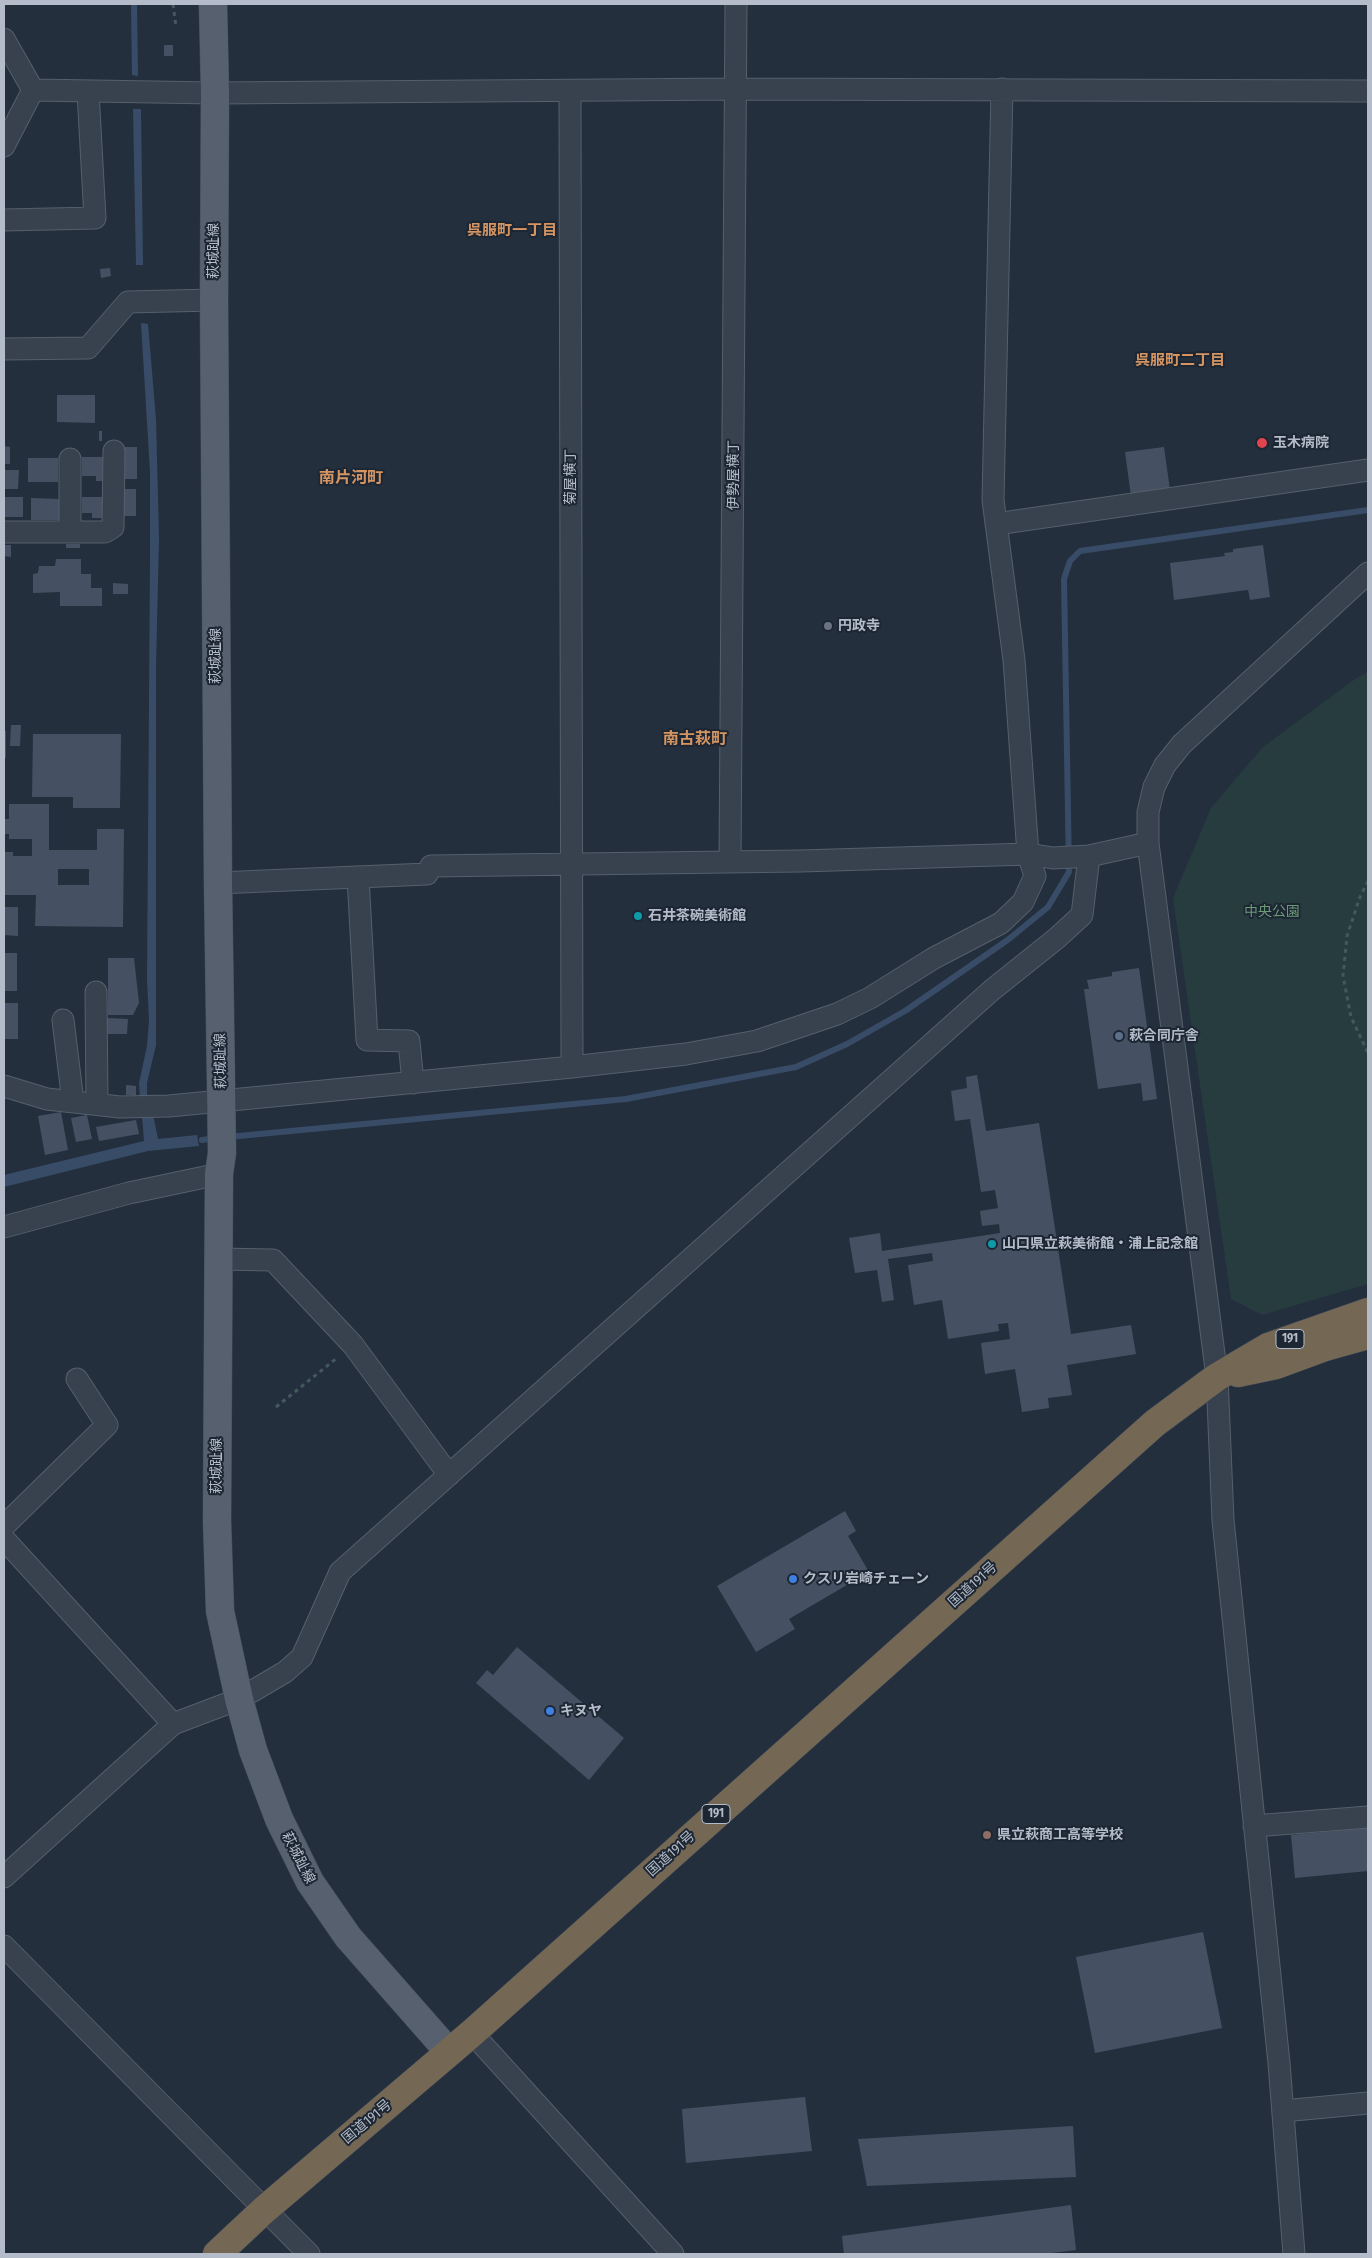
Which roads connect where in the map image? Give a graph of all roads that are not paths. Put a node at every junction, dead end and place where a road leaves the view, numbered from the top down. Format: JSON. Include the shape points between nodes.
{"nodes":[{"id":1,"x":213,"y":4,"type":"edge"},
{"id":2,"x":736,"y":4,"type":"edge"},
{"id":3,"x":4,"y":39,"type":"edge"},
{"id":4,"x":737,"y":89,"type":"junction"},
{"id":5,"x":33,"y":90,"type":"junction"},
{"id":6,"x":1002,"y":90,"type":"junction"},
{"id":7,"x":1368,"y":90,"type":"edge"},
{"id":8,"x":570,"y":91,"type":"junction"},
{"id":9,"x":88,"y":92,"type":"junction"},
{"id":10,"x":215,"y":92,"type":"junction"},
{"id":11,"x":4,"y":146,"type":"edge"},
{"id":12,"x":4,"y":220,"type":"edge"},
{"id":13,"x":214,"y":300,"type":"junction"},
{"id":14,"x":4,"y":349,"type":"edge"},
{"id":15,"x":114,"y":451,"type":"dead end"},
{"id":16,"x":70,"y":459,"type":"dead end"},
{"id":17,"x":1368,"y":470,"type":"edge"},
{"id":18,"x":996,"y":524,"type":"junction"},
{"id":19,"x":4,"y":532,"type":"edge"},
{"id":20,"x":70,"y":532,"type":"junction"},
{"id":21,"x":1368,"y":572,"type":"edge"},
{"id":22,"x":1148,"y":843,"type":"junction"},
{"id":23,"x":1028,"y":854,"type":"junction"},
{"id":24,"x":1082,"y":856,"type":"junction"},
{"id":25,"x":730,"y":861,"type":"junction"},
{"id":26,"x":572,"y":862,"type":"junction"},
{"id":27,"x":358,"y":877,"type":"junction"},
{"id":28,"x":218,"y":883,"type":"junction"},
{"id":29,"x":96,"y":992,"type":"dead end"},
{"id":30,"x":63,"y":1020,"type":"dead end"},
{"id":31,"x":572,"y":1067,"type":"junction"},
{"id":32,"x":413,"y":1083,"type":"junction"},
{"id":33,"x":4,"y":1086,"type":"edge"},
{"id":34,"x":222,"y":1100,"type":"junction"},
{"id":35,"x":73,"y":1102,"type":"junction"},
{"id":36,"x":97,"y":1104,"type":"junction"},
{"id":37,"x":220,"y":1163,"type":"junction"},
{"id":38,"x":4,"y":1227,"type":"edge"},
{"id":39,"x":218,"y":1259,"type":"junction"},
{"id":40,"x":1368,"y":1312,"type":"edge"},
{"id":41,"x":1368,"y":1335,"type":"edge"},
{"id":42,"x":1217,"y":1378,"type":"junction"},
{"id":43,"x":77,"y":1379,"type":"dead end"},
{"id":44,"x":449,"y":1475,"type":"junction"},
{"id":45,"x":4,"y":1526,"type":"edge"},
{"id":46,"x":4,"y":1539,"type":"edge"},
{"id":47,"x":239,"y":1699,"type":"junction"},
{"id":48,"x":173,"y":1724,"type":"junction"},
{"id":49,"x":1368,"y":1817,"type":"edge"},
{"id":50,"x":1254,"y":1826,"type":"junction"},
{"id":51,"x":4,"y":1877,"type":"edge"},
{"id":52,"x":4,"y":1946,"type":"edge"},
{"id":53,"x":472,"y":2033,"type":"junction"},
{"id":54,"x":449,"y":2052,"type":"junction"},
{"id":55,"x":1368,"y":2103,"type":"edge"},
{"id":56,"x":1283,"y":2111,"type":"junction"},
{"id":57,"x":264,"y":2210,"type":"junction"},
{"id":58,"x":217,"y":2254,"type":"edge"},
{"id":59,"x":309,"y":2254,"type":"edge"},
{"id":60,"x":673,"y":2254,"type":"edge"},
{"id":61,"x":1294,"y":2254,"type":"edge"}],
"edges":[{"from":1,"to":10,"type":"main road","name":"萩城趾線"},
{"from":2,"to":4,"type":"street","name":"伊勢屋横丁"},
{"from":3,"to":5,"type":"street"},
{"from":4,"to":6,"type":"street"},
{"from":4,"to":8,"type":"street"},
{"from":4,"to":25,"type":"street","name":"伊勢屋横丁"},
{"from":5,"to":9,"type":"street"},
{"from":5,"to":11,"type":"street"},
{"from":6,"to":7,"type":"street"},
{"from":6,"to":18,"type":"street","via":[[993,500]]},
{"from":8,"to":10,"type":"street"},
{"from":8,"to":26,"type":"street","name":"菊屋横丁"},
{"from":9,"to":10,"type":"street"},
{"from":9,"to":12,"type":"street","via":[[95,218]]},
{"from":10,"to":13,"type":"main road","name":"萩城趾線"},
{"from":13,"to":14,"type":"street","via":[[128,302],[88,348]]},
{"from":13,"to":28,"type":"main road","name":"萩城趾線"},
{"from":15,"to":20,"type":"street","via":[[114,528],[106,532]]},
{"from":16,"to":20,"type":"street"},
{"from":17,"to":18,"type":"street"},
{"from":18,"to":23,"type":"street","via":[[1014,660]]},
{"from":19,"to":20,"type":"street"},
{"from":21,"to":22,"type":"street","via":[[1182,744],[1165,765],[1154,787],[1148,812]]},
{"from":22,"to":24,"type":"street"},
{"from":22,"to":42,"type":"street"},
{"from":23,"to":24,"type":"street","via":[[1053,858]]},
{"from":23,"to":25,"type":"street"},
{"from":23,"to":31,"type":"street","via":[[1035,876],[1022,902],[1001,923],[926,962],[870,998],[838,1014],[757,1041],[686,1054]]},
{"from":24,"to":44,"type":"street","via":[[1082,915],[992,990]]},
{"from":25,"to":26,"type":"street"},
{"from":26,"to":27,"type":"street","via":[[431,866],[427,874]]},
{"from":26,"to":31,"type":"street","name":"菊屋横丁"},
{"from":27,"to":28,"type":"street"},
{"from":27,"to":32,"type":"street","via":[[368,1040],[409,1041]]},
{"from":28,"to":34,"type":"main road","name":"萩城趾線"},
{"from":29,"to":36,"type":"street"},
{"from":30,"to":35,"type":"street"},
{"from":31,"to":32,"type":"street"},
{"from":32,"to":34,"type":"street"},
{"from":33,"to":35,"type":"street"},
{"from":34,"to":36,"type":"street","via":[[169,1106]]},
{"from":34,"to":37,"type":"main road","name":"萩城趾線"},
{"from":35,"to":36,"type":"street"},
{"from":37,"to":38,"type":"street","via":[[129,1193]]},
{"from":37,"to":39,"type":"main road","name":"萩城趾線"},
{"from":39,"to":44,"type":"street","via":[[273,1260],[353,1345]]},
{"from":39,"to":47,"type":"main road","name":"萩城趾線","via":[[220,1611]]},
{"from":40,"to":42,"type":"highway","name":"国道191号","number":"191","via":[[1268,1347]]},
{"from":41,"to":42,"type":"highway","name":"国道191号","number":"191","via":[[1276,1365]]},
{"from":42,"to":50,"type":"street","via":[[1223,1520]]},
{"from":42,"to":53,"type":"highway","name":"国道191号","number":"191","via":[[1148,1430]]},
{"from":43,"to":45,"type":"street","via":[[107,1425]]},
{"from":44,"to":47,"type":"street","via":[[340,1572],[302,1656],[285,1672]]},
{"from":46,"to":48,"type":"street"},
{"from":47,"to":48,"type":"street"},
{"from":47,"to":54,"type":"main road","name":"萩城趾線","via":[[253,1750],[279,1819],[310,1882],[348,1937]]},
{"from":48,"to":51,"type":"street"},
{"from":49,"to":50,"type":"street"},
{"from":50,"to":56,"type":"street"},
{"from":52,"to":57,"type":"street"},
{"from":53,"to":54,"type":"highway","name":"国道191号","number":"191"},
{"from":53,"to":60,"type":"street"},
{"from":54,"to":57,"type":"highway","name":"国道191号","number":"191"},
{"from":55,"to":56,"type":"street"},
{"from":56,"to":61,"type":"street"},
{"from":57,"to":58,"type":"highway","name":"国道191号","number":"191"},
{"from":57,"to":59,"type":"street"}]}
